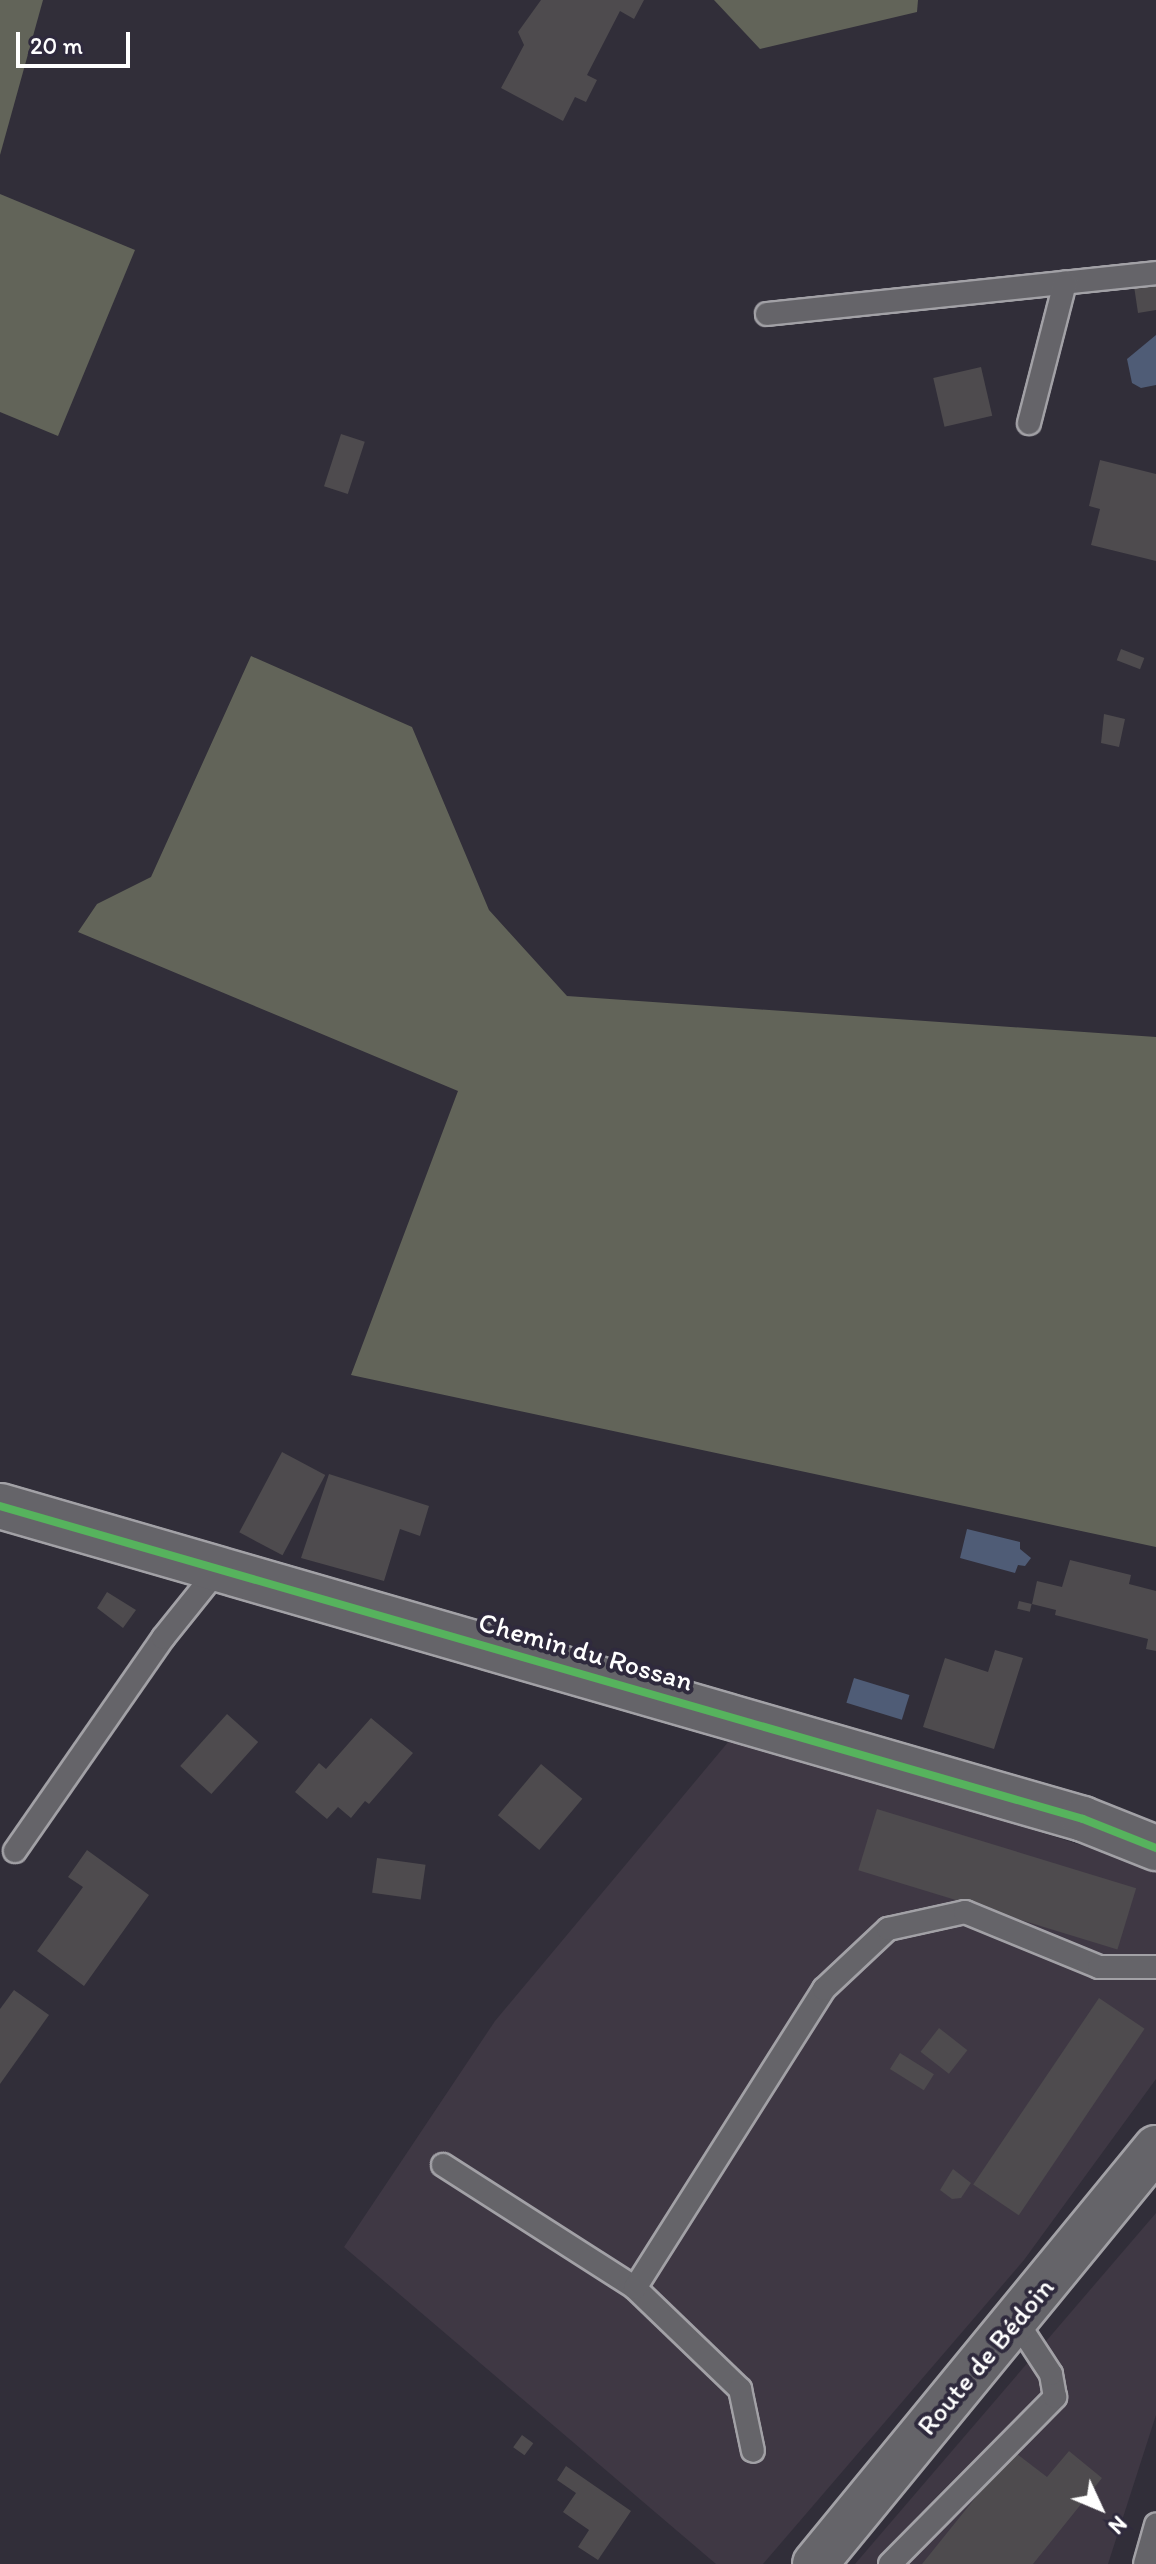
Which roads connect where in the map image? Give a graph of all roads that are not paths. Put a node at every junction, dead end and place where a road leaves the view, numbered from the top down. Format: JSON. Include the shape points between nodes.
{"nodes":[{"id":1,"x":1156,"y":273,"type":"edge"},
{"id":2,"x":1065,"y":283,"type":"junction"},
{"id":3,"x":767,"y":314,"type":"dead end"},
{"id":4,"x":1029,"y":423,"type":"dead end"},
{"id":5,"x":0,"y":1506,"type":"edge"},
{"id":6,"x":219,"y":1568,"type":"junction"},
{"id":7,"x":1156,"y":1848,"type":"edge"},
{"id":8,"x":15,"y":1851,"type":"dead end"},
{"id":9,"x":1156,"y":1967,"type":"edge"},
{"id":10,"x":1156,"y":2148,"type":"edge"},
{"id":11,"x":443,"y":2165,"type":"dead end"},
{"id":12,"x":635,"y":2288,"type":"junction"},
{"id":13,"x":1015,"y":2319,"type":"junction"},
{"id":14,"x":753,"y":2451,"type":"dead end"},
{"id":15,"x":1156,"y":2525,"type":"edge"},
{"id":16,"x":815,"y":2564,"type":"edge"},
{"id":17,"x":890,"y":2564,"type":"edge"},
{"id":18,"x":1145,"y":2564,"type":"edge"}],
"edges":[{"from":1,"to":2,"type":"lane"},
{"from":2,"to":3,"type":"lane"},
{"from":2,"to":4,"type":"lane"},
{"from":5,"to":6,"type":"street","name":"Chemin du Rossan"},
{"from":6,"to":7,"type":"street","name":"Chemin du Rossan","via":[[1083,1819]]},
{"from":6,"to":8,"type":"lane","via":[[163,1638]]},
{"from":9,"to":12,"type":"lane","via":[[1099,1967],[965,1912],[888,1929],[824,1989]]},
{"from":10,"to":13,"type":"street","name":"Route de Bédoin"},
{"from":11,"to":12,"type":"lane"},
{"from":12,"to":14,"type":"lane","via":[[740,2389]]},
{"from":13,"to":16,"type":"street","name":"Route de Bédoin"},
{"from":13,"to":17,"type":"lane","via":[[1051,2374],[1055,2397]]},
{"from":15,"to":18,"type":"lane"}]}
